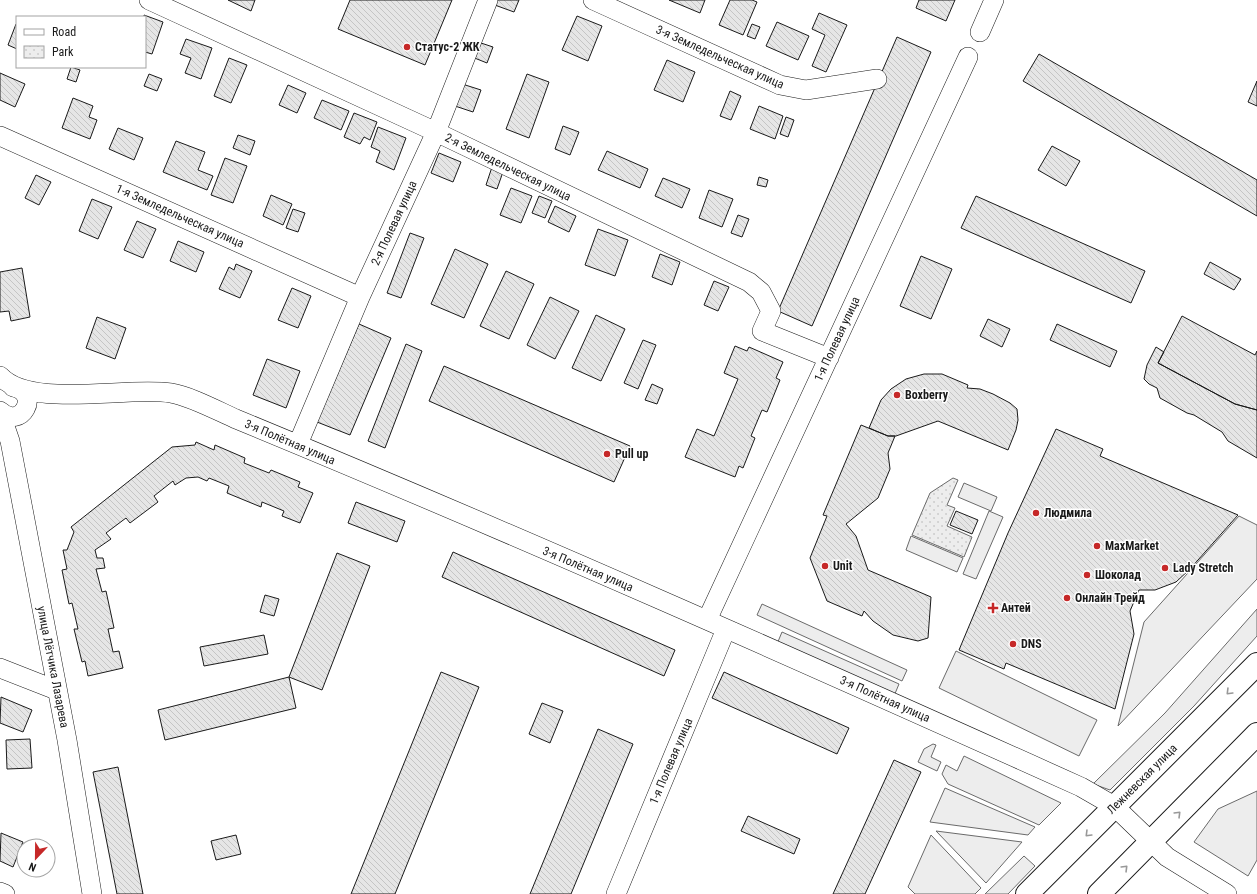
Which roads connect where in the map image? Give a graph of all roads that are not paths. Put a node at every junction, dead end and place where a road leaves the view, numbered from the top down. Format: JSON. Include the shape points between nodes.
{"nodes":[{"id":1,"x":149,"y":0,"type":"edge"},
{"id":2,"x":488,"y":0,"type":"edge"},
{"id":3,"x":593,"y":0,"type":"edge"},
{"id":4,"x":994,"y":0,"type":"edge"},
{"id":5,"x":980,"y":32,"type":"dead end"},
{"id":6,"x":968,"y":57,"type":"dead end"},
{"id":7,"x":877,"y":79,"type":"dead end"},
{"id":8,"x":436,"y":132,"type":"junction"},
{"id":9,"x":0,"y":136,"type":"edge"},
{"id":10,"x":360,"y":297,"type":"junction"},
{"id":11,"x":828,"y":358,"type":"junction"},
{"id":12,"x":0,"y":376,"type":"edge"},
{"id":13,"x":19,"y":388,"type":"junction"},
{"id":14,"x":0,"y":392,"type":"edge"},
{"id":15,"x":47,"y":394,"type":"junction"},
{"id":16,"x":0,"y":411,"type":"edge"},
{"id":17,"x":24,"y":411,"type":"junction"},
{"id":18,"x":10,"y":441,"type":"junction"},
{"id":19,"x":298,"y":444,"type":"junction"},
{"id":20,"x":707,"y":620,"type":"junction"},
{"id":21,"x":726,"y":629,"type":"junction"},
{"id":22,"x":1257,"y":664,"type":"edge"},
{"id":23,"x":0,"y":668,"type":"edge"},
{"id":24,"x":56,"y":690,"type":"junction"},
{"id":25,"x":1257,"y":734,"type":"edge"},
{"id":26,"x":1114,"y":806,"type":"junction"},
{"id":27,"x":1151,"y":841,"type":"junction"},
{"id":28,"x":0,"y":892,"type":"edge"},
{"id":29,"x":5,"y":894,"type":"edge"},
{"id":30,"x":92,"y":894,"type":"edge"},
{"id":31,"x":616,"y":894,"type":"edge"},
{"id":32,"x":1027,"y":894,"type":"edge"},
{"id":33,"x":1100,"y":894,"type":"edge"},
{"id":34,"x":1227,"y":894,"type":"edge"}],
"edges":[{"from":1,"to":8,"type":"street","name":"2-я Земледельческая улица"},
{"from":2,"to":8,"type":"street","name":"2-я Полевая улица"},
{"from":3,"to":7,"type":"street","name":"3-я Земледельческая улица","via":[[780,85],[806,90]]},
{"from":4,"to":5,"type":"street"},
{"from":6,"to":11,"type":"street","name":"1-я Полевая улица"},
{"from":8,"to":10,"type":"street","name":"2-я Полевая улица"},
{"from":8,"to":11,"type":"street","name":"2-я Земледельческая улица","via":[[749,282],[761,292],[770,311],[762,331]]},
{"from":9,"to":10,"type":"street","name":"1-я Земледельческая улица"},
{"from":10,"to":19,"type":"street","name":"2-я Полевая улица"},
{"from":11,"to":20,"type":"street","name":"1-я Полевая улица"},
{"from":12,"to":13,"type":"street"},
{"from":13,"to":14,"type":"street","via":[[9,386]]},
{"from":13,"to":15,"type":"street","name":"3-я Полётная улица"},
{"from":13,"to":17,"type":"street","via":[[27,399]]},
{"from":15,"to":17,"type":"street","name":"3-я Полётная улица","via":[[35,399]]},
{"from":15,"to":19,"type":"street","name":"3-я Полётная улица","via":[[140,391],[174,393]]},
{"from":16,"to":17,"type":"street","name":"улица Лётчика Лазарева","via":[[13,417]]},
{"from":16,"to":18,"type":"street","name":"улица Лётчика Лазарева"},
{"from":17,"to":18,"type":"street","name":"улица Лётчика Лазарева","via":[[14,423]]},
{"from":18,"to":24,"type":"street","name":"улица Лётчика Лазарева"},
{"from":19,"to":20,"type":"street","name":"3-я Полётная улица"},
{"from":20,"to":21,"type":"street","name":"3-я Полётная улица"},
{"from":21,"to":26,"type":"street","name":"3-я Полётная улица","via":[[1081,787]]},
{"from":21,"to":31,"type":"street","name":"1-я Полевая улица"},
{"from":22,"to":26,"type":"highway","name":"Лежневская улица","one_way":true},
{"from":23,"to":24,"type":"street"},
{"from":24,"to":30,"type":"street","name":"улица Лётчика Лазарева","via":[[67,740]]},
{"from":27,"to":25,"type":"highway","one_way":true},
{"from":26,"to":27,"type":"street","name":"3-я Полётная улица"},
{"from":26,"to":32,"type":"highway","name":"Лежневская улица","one_way":true},
{"from":33,"to":27,"type":"highway","one_way":true},
{"from":27,"to":34,"type":"street","name":"3-я Полётная улица","via":[[1167,857]]},
{"from":28,"to":29,"type":"street"}]}
